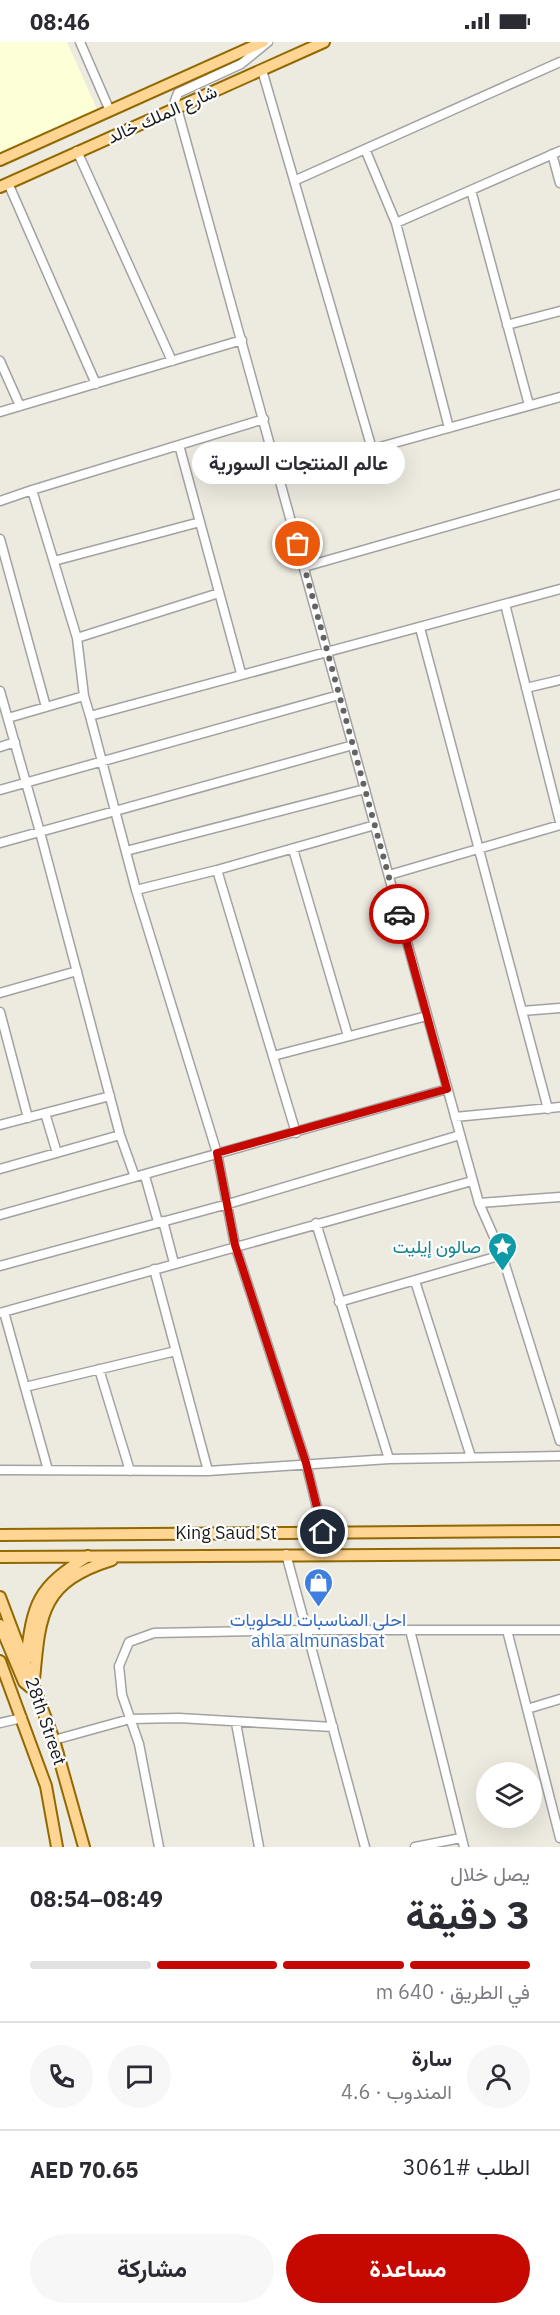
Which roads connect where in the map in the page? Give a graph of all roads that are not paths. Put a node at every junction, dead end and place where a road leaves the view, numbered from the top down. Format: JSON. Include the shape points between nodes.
{"nodes":[{"id":1,"x":80,"y":42,"type":"edge"},
{"id":2,"x":263,"y":42,"type":"edge"},
{"id":3,"x":268,"y":42,"type":"edge"},
{"id":4,"x":324,"y":42,"type":"edge"},
{"id":5,"x":560,"y":62,"type":"edge"},
{"id":6,"x":262,"y":70,"type":"junction"},
{"id":7,"x":178,"y":106,"type":"junction"},
{"id":8,"x":110,"y":111,"type":"junction"},
{"id":9,"x":365,"y":148,"type":"junction"},
{"id":10,"x":77,"y":152,"type":"junction"},
{"id":11,"x":556,"y":152,"type":"edge"},
{"id":12,"x":0,"y":160,"type":"edge"},
{"id":13,"x":296,"y":180,"type":"junction"},
{"id":14,"x":560,"y":183,"type":"edge"},
{"id":15,"x":4,"y":185,"type":"edge"},
{"id":16,"x":471,"y":190,"type":"junction"},
{"id":17,"x":396,"y":223,"type":"junction"},
{"id":18,"x":560,"y":310,"type":"edge"},
{"id":19,"x":507,"y":325,"type":"junction"},
{"id":20,"x":242,"y":340,"type":"junction"},
{"id":21,"x":0,"y":361,"type":"edge"},
{"id":22,"x":172,"y":361,"type":"junction"},
{"id":23,"x":96,"y":384,"type":"junction"},
{"id":24,"x":560,"y":397,"type":"edge"},
{"id":25,"x":530,"y":405,"type":"junction"},
{"id":26,"x":20,"y":406,"type":"junction"},
{"id":27,"x":0,"y":412,"type":"edge"},
{"id":28,"x":264,"y":419,"type":"junction"},
{"id":29,"x":449,"y":428,"type":"junction"},
{"id":30,"x":179,"y":445,"type":"junction"},
{"id":31,"x":372,"y":449,"type":"junction"},
{"id":32,"x":279,"y":475,"type":"junction"},
{"id":33,"x":32,"y":490,"type":"junction"},
{"id":34,"x":560,"y":494,"type":"edge"},
{"id":35,"x":0,"y":501,"type":"edge"},
{"id":36,"x":200,"y":522,"type":"junction"},
{"id":37,"x":0,"y":538,"type":"edge"},
{"id":38,"x":54,"y":561,"type":"junction"},
{"id":39,"x":304,"y":567,"type":"junction"},
{"id":40,"x":560,"y":588,"type":"edge"},
{"id":41,"x":219,"y":593,"type":"junction"},
{"id":42,"x":505,"y":604,"type":"junction"},
{"id":43,"x":420,"y":628,"type":"junction"},
{"id":44,"x":77,"y":638,"type":"junction"},
{"id":45,"x":327,"y":650,"type":"junction"},
{"id":46,"x":241,"y":673,"type":"junction"},
{"id":47,"x":560,"y":680,"type":"edge"},
{"id":48,"x":526,"y":688,"type":"junction"},
{"id":49,"x":0,"y":691,"type":"edge"},
{"id":50,"x":339,"y":695,"type":"junction"},
{"id":51,"x":84,"y":696,"type":"junction"},
{"id":52,"x":46,"y":707,"type":"junction"},
{"id":53,"x":90,"y":716,"type":"junction"},
{"id":54,"x":8,"y":718,"type":"junction"},
{"id":55,"x":15,"y":742,"type":"junction"},
{"id":56,"x":353,"y":745,"type":"junction"},
{"id":57,"x":0,"y":747,"type":"edge"},
{"id":58,"x":101,"y":763,"type":"junction"},
{"id":59,"x":26,"y":782,"type":"junction"},
{"id":60,"x":365,"y":789,"type":"junction"},
{"id":61,"x":0,"y":790,"type":"edge"},
{"id":62,"x":114,"y":811,"type":"junction"},
{"id":63,"x":560,"y":824,"type":"edge"},
{"id":64,"x":375,"y":825,"type":"junction"},
{"id":65,"x":40,"y":832,"type":"junction"},
{"id":66,"x":0,"y":843,"type":"edge"},
{"id":67,"x":479,"y":848,"type":"junction"},
{"id":68,"x":293,"y":849,"type":"junction"},
{"id":69,"x":126,"y":851,"type":"junction"},
{"id":70,"x":217,"y":870,"type":"junction"},
{"id":71,"x":389,"y":874,"type":"junction"},
{"id":72,"x":136,"y":890,"type":"junction"},
{"id":73,"x":77,"y":971,"type":"junction"},
{"id":74,"x":0,"y":993,"type":"edge"},
{"id":75,"x":560,"y":1008,"type":"edge"},
{"id":76,"x":522,"y":1011,"type":"junction"},
{"id":77,"x":0,"y":1012,"type":"edge"},
{"id":78,"x":427,"y":1016,"type":"junction"},
{"id":79,"x":348,"y":1036,"type":"junction"},
{"id":80,"x":273,"y":1056,"type":"junction"},
{"id":81,"x":447,"y":1089,"type":"junction"},
{"id":82,"x":110,"y":1096,"type":"junction"},
{"id":83,"x":560,"y":1107,"type":"edge"},
{"id":84,"x":548,"y":1109,"type":"junction"},
{"id":85,"x":45,"y":1113,"type":"junction"},
{"id":86,"x":455,"y":1117,"type":"junction"},
{"id":87,"x":28,"y":1118,"type":"junction"},
{"id":88,"x":0,"y":1125,"type":"edge"},
{"id":89,"x":296,"y":1133,"type":"junction"},
{"id":90,"x":120,"y":1135,"type":"junction"},
{"id":91,"x":460,"y":1135,"type":"junction"},
{"id":92,"x":57,"y":1153,"type":"junction"},
{"id":93,"x":217,"y":1153,"type":"junction"},
{"id":94,"x":0,"y":1169,"type":"edge"},
{"id":95,"x":145,"y":1176,"type":"junction"},
{"id":96,"x":135,"y":1177,"type":"junction"},
{"id":97,"x":472,"y":1181,"type":"junction"},
{"id":98,"x":560,"y":1197,"type":"edge"},
{"id":99,"x":479,"y":1203,"type":"junction"},
{"id":100,"x":228,"y":1204,"type":"junction"},
{"id":101,"x":0,"y":1215,"type":"edge"},
{"id":102,"x":161,"y":1222,"type":"junction"},
{"id":103,"x":316,"y":1223,"type":"junction"},
{"id":104,"x":235,"y":1245,"type":"junction"},
{"id":105,"x":502,"y":1255,"type":"junction"},
{"id":106,"x":174,"y":1263,"type":"junction"},
{"id":107,"x":0,"y":1266,"type":"edge"},
{"id":108,"x":154,"y":1269,"type":"junction"},
{"id":109,"x":415,"y":1281,"type":"junction"},
{"id":110,"x":339,"y":1302,"type":"junction"},
{"id":111,"x":2,"y":1312,"type":"edge"},
{"id":112,"x":176,"y":1351,"type":"junction"},
{"id":113,"x":99,"y":1369,"type":"junction"},
{"id":114,"x":25,"y":1387,"type":"junction"},
{"id":115,"x":560,"y":1441,"type":"edge"},
{"id":116,"x":560,"y":1456,"type":"edge"},
{"id":117,"x":471,"y":1457,"type":"junction"},
{"id":118,"x":389,"y":1460,"type":"junction"},
{"id":119,"x":306,"y":1463,"type":"junction"},
{"id":120,"x":0,"y":1470,"type":"edge"},
{"id":121,"x":48,"y":1470,"type":"junction"},
{"id":122,"x":130,"y":1471,"type":"junction"},
{"id":123,"x":208,"y":1471,"type":"junction"},
{"id":124,"x":560,"y":1531,"type":"edge"},
{"id":125,"x":323,"y":1532,"type":"junction"},
{"id":126,"x":0,"y":1535,"type":"edge"},
{"id":127,"x":286,"y":1554,"type":"junction"},
{"id":128,"x":560,"y":1554,"type":"edge"},
{"id":129,"x":88,"y":1556,"type":"junction"},
{"id":130,"x":125,"y":1556,"type":"junction"},
{"id":131,"x":0,"y":1557,"type":"edge"},
{"id":132,"x":0,"y":1597,"type":"edge"},
{"id":133,"x":0,"y":1625,"type":"edge"},
{"id":134,"x":307,"y":1630,"type":"junction"},
{"id":135,"x":410,"y":1630,"type":"junction"},
{"id":136,"x":507,"y":1630,"type":"junction"},
{"id":137,"x":560,"y":1630,"type":"edge"},
{"id":138,"x":0,"y":1661,"type":"edge"},
{"id":139,"x":26,"y":1663,"type":"junction"},
{"id":140,"x":35,"y":1689,"type":"junction"},
{"id":141,"x":560,"y":1699,"type":"edge"},
{"id":142,"x":527,"y":1709,"type":"junction"},
{"id":143,"x":22,"y":1718,"type":"junction"},
{"id":144,"x":130,"y":1719,"type":"junction"},
{"id":145,"x":0,"y":1723,"type":"edge"},
{"id":146,"x":236,"y":1723,"type":"junction"},
{"id":147,"x":333,"y":1727,"type":"junction"},
{"id":148,"x":54,"y":1740,"type":"junction"},
{"id":149,"x":560,"y":1838,"type":"edge"},
{"id":150,"x":462,"y":1842,"type":"edge"},
{"id":151,"x":57,"y":1847,"type":"edge"},
{"id":152,"x":84,"y":1847,"type":"edge"},
{"id":153,"x":159,"y":1847,"type":"edge"},
{"id":154,"x":259,"y":1847,"type":"edge"},
{"id":155,"x":365,"y":1847,"type":"edge"},
{"id":156,"x":415,"y":1847,"type":"edge"}],
"edges":[{"from":1,"to":8,"type":"street"},
{"from":2,"to":8,"type":"main road","name":"شارع الملك خالد"},
{"from":3,"to":7,"type":"street","via":[[240,64],[178,93]]},
{"from":4,"to":6,"type":"main road","name":"شارع الملك خالد"},
{"from":5,"to":9,"type":"street"},
{"from":6,"to":7,"type":"main road","name":"شارع الملك خالد"},
{"from":6,"to":13,"type":"street"},
{"from":7,"to":10,"type":"main road","name":"شارع الملك خالد"},
{"from":7,"to":20,"type":"street"},
{"from":8,"to":12,"type":"main road","name":"شارع الملك خالد"},
{"from":9,"to":13,"type":"street"},
{"from":9,"to":17,"type":"street"},
{"from":10,"to":15,"type":"main road","name":"شارع الملك خالد"},
{"from":10,"to":22,"type":"street"},
{"from":11,"to":14,"type":"street"},
{"from":11,"to":16,"type":"street"},
{"from":13,"to":31,"type":"street"},
{"from":15,"to":23,"type":"street"},
{"from":16,"to":17,"type":"street"},
{"from":16,"to":19,"type":"street"},
{"from":17,"to":29,"type":"street"},
{"from":18,"to":19,"type":"street"},
{"from":19,"to":25,"type":"street"},
{"from":20,"to":22,"type":"street"},
{"from":20,"to":28,"type":"street"},
{"from":21,"to":26,"type":"street"},
{"from":22,"to":23,"type":"street"},
{"from":23,"to":26,"type":"street"},
{"from":24,"to":25,"type":"street"},
{"from":25,"to":29,"type":"street"},
{"from":26,"to":27,"type":"street"},
{"from":28,"to":30,"type":"street"},
{"from":28,"to":32,"type":"street"},
{"from":29,"to":31,"type":"street"},
{"from":30,"to":33,"type":"street"},
{"from":30,"to":36,"type":"street"},
{"from":31,"to":32,"type":"street"},
{"from":32,"to":39,"type":"street"},
{"from":33,"to":35,"type":"street"},
{"from":33,"to":38,"type":"street"},
{"from":34,"to":39,"type":"street"},
{"from":36,"to":38,"type":"street"},
{"from":36,"to":41,"type":"street"},
{"from":37,"to":52,"type":"street"},
{"from":38,"to":44,"type":"street"},
{"from":39,"to":45,"type":"street"},
{"from":40,"to":42,"type":"street"},
{"from":41,"to":44,"type":"street"},
{"from":41,"to":46,"type":"street"},
{"from":42,"to":43,"type":"street"},
{"from":42,"to":48,"type":"street"},
{"from":43,"to":45,"type":"street"},
{"from":43,"to":67,"type":"street"},
{"from":44,"to":51,"type":"street"},
{"from":45,"to":46,"type":"street"},
{"from":45,"to":50,"type":"street"},
{"from":46,"to":53,"type":"street"},
{"from":47,"to":48,"type":"street"},
{"from":48,"to":63,"type":"street"},
{"from":49,"to":54,"type":"street"},
{"from":50,"to":56,"type":"street"},
{"from":50,"to":58,"type":"street"},
{"from":51,"to":52,"type":"street"},
{"from":51,"to":53,"type":"street"},
{"from":52,"to":54,"type":"street"},
{"from":53,"to":58,"type":"street"},
{"from":54,"to":55,"type":"street"},
{"from":55,"to":57,"type":"street"},
{"from":55,"to":59,"type":"street"},
{"from":56,"to":60,"type":"street"},
{"from":56,"to":62,"type":"street"},
{"from":58,"to":59,"type":"street"},
{"from":58,"to":62,"type":"street"},
{"from":59,"to":61,"type":"street"},
{"from":59,"to":65,"type":"street"},
{"from":60,"to":64,"type":"street"},
{"from":60,"to":69,"type":"street"},
{"from":62,"to":65,"type":"street"},
{"from":62,"to":69,"type":"street"},
{"from":63,"to":67,"type":"street"},
{"from":64,"to":68,"type":"street"},
{"from":64,"to":71,"type":"street"},
{"from":65,"to":66,"type":"street"},
{"from":65,"to":73,"type":"street"},
{"from":67,"to":71,"type":"street"},
{"from":67,"to":76,"type":"street"},
{"from":68,"to":70,"type":"street"},
{"from":68,"to":79,"type":"street"},
{"from":69,"to":72,"type":"street"},
{"from":70,"to":72,"type":"street"},
{"from":70,"to":80,"type":"street"},
{"from":71,"to":78,"type":"street"},
{"from":72,"to":93,"type":"street"},
{"from":73,"to":74,"type":"street"},
{"from":73,"to":82,"type":"street"},
{"from":75,"to":76,"type":"street"},
{"from":76,"to":84,"type":"street"},
{"from":77,"to":87,"type":"street"},
{"from":78,"to":79,"type":"street"},
{"from":78,"to":81,"type":"street"},
{"from":79,"to":80,"type":"street"},
{"from":80,"to":89,"type":"street"},
{"from":81,"to":86,"type":"street"},
{"from":81,"to":89,"type":"street"},
{"from":82,"to":85,"type":"street"},
{"from":82,"to":90,"type":"street"},
{"from":83,"to":84,"type":"street"},
{"from":84,"to":86,"type":"street"},
{"from":85,"to":87,"type":"street"},
{"from":85,"to":92,"type":"street"},
{"from":86,"to":91,"type":"street"},
{"from":87,"to":88,"type":"street"},
{"from":89,"to":93,"type":"street"},
{"from":90,"to":92,"type":"street"},
{"from":90,"to":96,"type":"street"},
{"from":91,"to":97,"type":"street"},
{"from":91,"to":100,"type":"street"},
{"from":92,"to":94,"type":"street"},
{"from":93,"to":95,"type":"street"},
{"from":93,"to":100,"type":"street"},
{"from":95,"to":96,"type":"street"},
{"from":95,"to":102,"type":"street"},
{"from":96,"to":101,"type":"street"},
{"from":97,"to":99,"type":"street"},
{"from":97,"to":103,"type":"street"},
{"from":98,"to":99,"type":"street"},
{"from":99,"to":105,"type":"street"},
{"from":100,"to":102,"type":"street"},
{"from":100,"to":104,"type":"street"},
{"from":102,"to":106,"type":"street"},
{"from":102,"to":107,"type":"street"},
{"from":103,"to":104,"type":"street"},
{"from":103,"to":110,"type":"street"},
{"from":104,"to":106,"type":"street"},
{"from":104,"to":119,"type":"street"},
{"from":105,"to":109,"type":"street"},
{"from":105,"to":115,"type":"street"},
{"from":106,"to":108,"type":"street"},
{"from":108,"to":111,"type":"street"},
{"from":108,"to":112,"type":"street"},
{"from":109,"to":110,"type":"street"},
{"from":109,"to":117,"type":"street"},
{"from":110,"to":118,"type":"street"},
{"from":111,"to":114,"type":"street"},
{"from":112,"to":113,"type":"street"},
{"from":112,"to":123,"type":"street"},
{"from":113,"to":114,"type":"street"},
{"from":113,"to":122,"type":"street"},
{"from":114,"to":121,"type":"street"},
{"from":116,"to":117,"type":"street"},
{"from":117,"to":118,"type":"street"},
{"from":118,"to":119,"type":"street"},
{"from":119,"to":123,"type":"street"},
{"from":119,"to":125,"type":"street"},
{"from":120,"to":121,"type":"street"},
{"from":121,"to":122,"type":"street"},
{"from":122,"to":123,"type":"street"},
{"from":124,"to":125,"type":"main road","name":"King Saud St"},
{"from":125,"to":126,"type":"main road","name":"King Saud St"},
{"from":127,"to":128,"type":"main road","name":"King Saud St"},
{"from":127,"to":130,"type":"main road","name":"King Saud St"},
{"from":127,"to":134,"type":"street"},
{"from":129,"to":130,"type":"main road","name":"King Saud St"},
{"from":129,"to":131,"type":"main road","name":"King Saud St"},
{"from":129,"to":139,"type":"main road","via":[[54,1580],[37,1602]]},
{"from":130,"to":140,"type":"main road","via":[[91,1566],[56,1591],[39,1626]]},
{"from":132,"to":139,"type":"main road","name":"28th Street"},
{"from":133,"to":140,"type":"main road","via":[[24,1682]]},
{"from":134,"to":135,"type":"street"},
{"from":134,"to":144,"type":"street","via":[[154,1633],[129,1642],[119,1666]]},
{"from":134,"to":147,"type":"street"},
{"from":135,"to":136,"type":"street"},
{"from":135,"to":150,"type":"street"},
{"from":136,"to":137,"type":"street"},
{"from":136,"to":142,"type":"street"},
{"from":138,"to":143,"type":"main road"},
{"from":139,"to":140,"type":"main road","name":"28th Street"},
{"from":140,"to":148,"type":"main road","name":"28th Street"},
{"from":141,"to":142,"type":"street"},
{"from":142,"to":149,"type":"street"},
{"from":143,"to":145,"type":"street"},
{"from":143,"to":151,"type":"main road","via":[[46,1786]]},
{"from":144,"to":146,"type":"street"},
{"from":144,"to":148,"type":"street"},
{"from":144,"to":153,"type":"street","via":[[140,1744]]},
{"from":146,"to":147,"type":"street"},
{"from":146,"to":154,"type":"street"},
{"from":147,"to":155,"type":"street"},
{"from":148,"to":152,"type":"main road","name":"28th Street"},
{"from":150,"to":156,"type":"street"}]}
